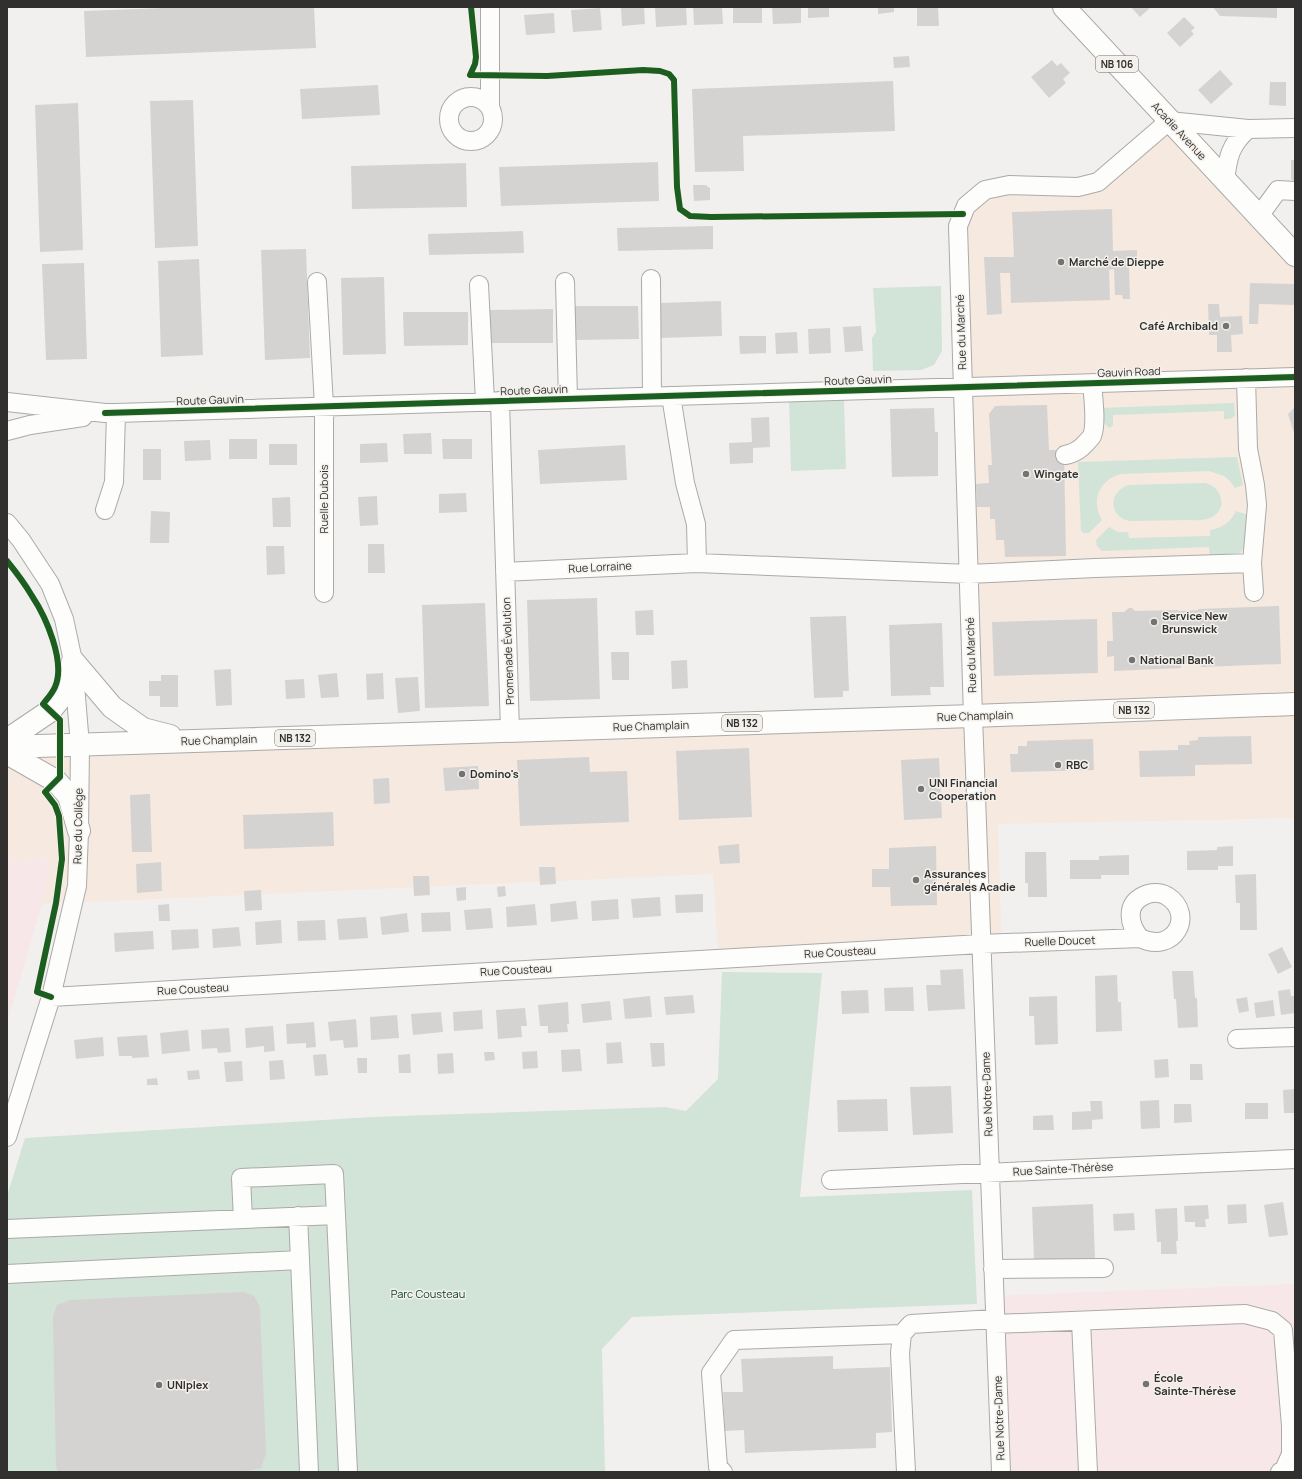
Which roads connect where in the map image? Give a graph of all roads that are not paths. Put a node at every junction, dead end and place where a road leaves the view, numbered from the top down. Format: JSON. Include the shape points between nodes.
{"nodes":[{"id":1,"x":490,"y":7,"type":"edge"},
{"id":2,"x":1064,"y":7,"type":"edge"},
{"id":3,"x":490,"y":108,"type":"dead end"},
{"id":4,"x":1169,"y":121,"type":"junction"},
{"id":5,"x":1295,"y":128,"type":"edge"},
{"id":6,"x":1248,"y":129,"type":"junction"},
{"id":7,"x":1225,"y":180,"type":"junction"},
{"id":8,"x":1295,"y":191,"type":"edge"},
{"id":9,"x":1259,"y":216,"type":"junction"},
{"id":10,"x":1295,"y":255,"type":"edge"},
{"id":11,"x":651,"y":279,"type":"dead end"},
{"id":12,"x":317,"y":282,"type":"dead end"},
{"id":13,"x":566,"y":282,"type":"dead end"},
{"id":14,"x":479,"y":285,"type":"dead end"},
{"id":15,"x":1295,"y":377,"type":"edge"},
{"id":16,"x":1246,"y":378,"type":"junction"},
{"id":17,"x":1092,"y":383,"type":"junction"},
{"id":18,"x":964,"y":387,"type":"junction"},
{"id":19,"x":652,"y":396,"type":"junction"},
{"id":20,"x":671,"y":396,"type":"junction"},
{"id":21,"x":568,"y":399,"type":"junction"},
{"id":22,"x":492,"y":401,"type":"junction"},
{"id":23,"x":7,"y":402,"type":"edge"},
{"id":24,"x":324,"y":406,"type":"junction"},
{"id":25,"x":110,"y":413,"type":"junction"},
{"id":26,"x":7,"y":431,"type":"edge"},
{"id":27,"x":1065,"y":455,"type":"dead end"},
{"id":28,"x":105,"y":510,"type":"dead end"},
{"id":29,"x":7,"y":524,"type":"edge"},
{"id":30,"x":697,"y":563,"type":"junction"},
{"id":31,"x":1252,"y":563,"type":"junction"},
{"id":32,"x":505,"y":572,"type":"junction"},
{"id":33,"x":969,"y":574,"type":"junction"},
{"id":34,"x":324,"y":592,"type":"dead end"},
{"id":35,"x":1254,"y":592,"type":"dead end"},
{"id":36,"x":73,"y":662,"type":"junction"},
{"id":37,"x":1295,"y":704,"type":"edge"},
{"id":38,"x":973,"y":716,"type":"junction"},
{"id":39,"x":510,"y":731,"type":"junction"},
{"id":40,"x":7,"y":740,"type":"edge"},
{"id":41,"x":189,"y":741,"type":"junction"},
{"id":42,"x":80,"y":745,"type":"junction"},
{"id":43,"x":7,"y":747,"type":"edge"},
{"id":44,"x":7,"y":753,"type":"edge"},
{"id":45,"x":79,"y":831,"type":"junction"},
{"id":46,"x":1140,"y":938,"type":"dead end"},
{"id":47,"x":981,"y":944,"type":"junction"},
{"id":48,"x":51,"y":997,"type":"junction"},
{"id":49,"x":1295,"y":1037,"type":"edge"},
{"id":50,"x":1237,"y":1039,"type":"dead end"},
{"id":51,"x":7,"y":1137,"type":"edge"},
{"id":52,"x":1295,"y":1159,"type":"edge"},
{"id":53,"x":990,"y":1173,"type":"junction"},
{"id":54,"x":831,"y":1180,"type":"dead end"},
{"id":55,"x":336,"y":1215,"type":"junction"},
{"id":56,"x":298,"y":1216,"type":"junction"},
{"id":57,"x":243,"y":1219,"type":"junction"},
{"id":58,"x":7,"y":1229,"type":"edge"},
{"id":59,"x":300,"y":1260,"type":"junction"},
{"id":60,"x":1104,"y":1268,"type":"dead end"},
{"id":61,"x":993,"y":1269,"type":"junction"},
{"id":62,"x":7,"y":1274,"type":"edge"},
{"id":63,"x":995,"y":1321,"type":"junction"},
{"id":64,"x":1082,"y":1321,"type":"junction"},
{"id":65,"x":902,"y":1334,"type":"junction"},
{"id":66,"x":309,"y":1472,"type":"edge"},
{"id":67,"x":348,"y":1472,"type":"edge"},
{"id":68,"x":723,"y":1472,"type":"edge"},
{"id":69,"x":906,"y":1472,"type":"edge"},
{"id":70,"x":1001,"y":1472,"type":"edge"},
{"id":71,"x":1088,"y":1472,"type":"edge"},
{"id":72,"x":1280,"y":1472,"type":"edge"}],
"edges":[{"from":1,"to":3,"type":"street"},
{"from":2,"to":4,"type":"main road","name":"Acadie Avenue","number":"NB 106"},
{"from":4,"to":6,"type":"street"},
{"from":4,"to":7,"type":"main road","name":"Acadie Avenue","number":"NB 106"},
{"from":4,"to":18,"type":"street","name":"Rue du Marché","via":[[1098,182],[1078,187],[1009,185],[985,190],[966,206],[958,226]]},
{"from":5,"to":6,"type":"street"},
{"from":6,"to":7,"type":"street","via":[[1236,141],[1229,154]]},
{"from":7,"to":9,"type":"main road","name":"Acadie Avenue","number":"NB 106"},
{"from":8,"to":9,"type":"street","via":[[1278,190]]},
{"from":9,"to":10,"type":"main road","name":"Acadie Avenue","number":"NB 106"},
{"from":11,"to":19,"type":"street"},
{"from":12,"to":24,"type":"street","name":"Ruelle Dubois"},
{"from":13,"to":21,"type":"street"},
{"from":14,"to":22,"type":"street"},
{"from":15,"to":16,"type":"street","name":"Gauvin Road"},
{"from":16,"to":17,"type":"street","name":"Gauvin Road"},
{"from":16,"to":31,"type":"street","via":[[1248,449],[1257,505]]},
{"from":17,"to":18,"type":"street","name":"Gauvin Road"},
{"from":17,"to":27,"type":"street","via":[[1092,435],[1078,450]]},
{"from":18,"to":20,"type":"street","name":"Route Gauvin"},
{"from":18,"to":33,"type":"street","name":"Rue du Marché"},
{"from":19,"to":20,"type":"street","name":"Route Gauvin"},
{"from":19,"to":21,"type":"street","name":"Route Gauvin"},
{"from":20,"to":30,"type":"street","via":[[685,483],[696,524]]},
{"from":21,"to":22,"type":"street","name":"Route Gauvin"},
{"from":22,"to":24,"type":"street","name":"Route Gauvin"},
{"from":22,"to":32,"type":"street"},
{"from":23,"to":25,"type":"street","name":"Route Gauvin"},
{"from":24,"to":25,"type":"street","name":"Route Gauvin"},
{"from":24,"to":34,"type":"street","name":"Ruelle Dubois"},
{"from":25,"to":26,"type":"street","name":"Route Gauvin"},
{"from":25,"to":28,"type":"street","via":[[114,482]]},
{"from":29,"to":36,"type":"street","name":"Rue du Collège","via":[[21,540],[50,584],[64,619]]},
{"from":30,"to":32,"type":"street","name":"Rue Lorraine"},
{"from":30,"to":33,"type":"street","name":"Rue Lorraine"},
{"from":31,"to":33,"type":"street","name":"Rue Lorraine"},
{"from":31,"to":35,"type":"street"},
{"from":32,"to":39,"type":"street","name":"Promenade Évolution"},
{"from":33,"to":38,"type":"street","name":"Rue du Marché"},
{"from":36,"to":40,"type":"main road","via":[[66,691],[50,711]]},
{"from":36,"to":41,"type":"main road","via":[[112,707],[143,728]]},
{"from":36,"to":42,"type":"street","name":"Rue du Collège"},
{"from":37,"to":38,"type":"main road","name":"Rue Champlain","number":"NB 132"},
{"from":38,"to":39,"type":"main road","name":"Rue Champlain","number":"NB 132"},
{"from":38,"to":47,"type":"street","name":"Rue Notre-Dame"},
{"from":39,"to":41,"type":"main road","name":"Rue Champlain","number":"NB 132"},
{"from":41,"to":42,"type":"main road","name":"Rue Champlain","number":"NB 132"},
{"from":42,"to":43,"type":"main road","name":"Rue Champlain","number":"NB 132"},
{"from":42,"to":45,"type":"street","name":"Rue du Collège"},
{"from":44,"to":45,"type":"main road","via":[[56,781],[69,796]]},
{"from":45,"to":48,"type":"street","name":"Rue du Collège","via":[[77,886]]},
{"from":46,"to":47,"type":"street","name":"Ruelle Doucet"},
{"from":47,"to":48,"type":"street","name":"Rue Cousteau"},
{"from":47,"to":53,"type":"street","name":"Rue Notre-Dame"},
{"from":48,"to":51,"type":"street","name":"Rue du Collège"},
{"from":49,"to":50,"type":"street"},
{"from":52,"to":53,"type":"street","name":"Rue Sainte-Thérèse"},
{"from":53,"to":54,"type":"street","name":"Rue Sainte-Thérèse"},
{"from":53,"to":61,"type":"street","name":"Rue Notre-Dame"},
{"from":55,"to":56,"type":"street"},
{"from":55,"to":57,"type":"street","via":[[334,1174],[327,1174],[241,1178]]},
{"from":55,"to":67,"type":"street"},
{"from":56,"to":57,"type":"street"},
{"from":56,"to":59,"type":"street"},
{"from":57,"to":58,"type":"street"},
{"from":59,"to":62,"type":"street"},
{"from":59,"to":66,"type":"street"},
{"from":60,"to":61,"type":"street"},
{"from":61,"to":63,"type":"street","name":"Rue Notre-Dame"},
{"from":63,"to":64,"type":"street"},
{"from":63,"to":65,"type":"street","via":[[911,1324]]},
{"from":63,"to":70,"type":"street","name":"Rue Notre-Dame"},
{"from":64,"to":71,"type":"street"},
{"from":64,"to":72,"type":"street","via":[[1245,1314],[1272,1321],[1283,1330],[1291,1426],[1291,1454],[1284,1470]]},
{"from":65,"to":68,"type":"street","via":[[734,1340],[711,1373],[718,1467]]},
{"from":65,"to":69,"type":"street","via":[[900,1353]]}]}
